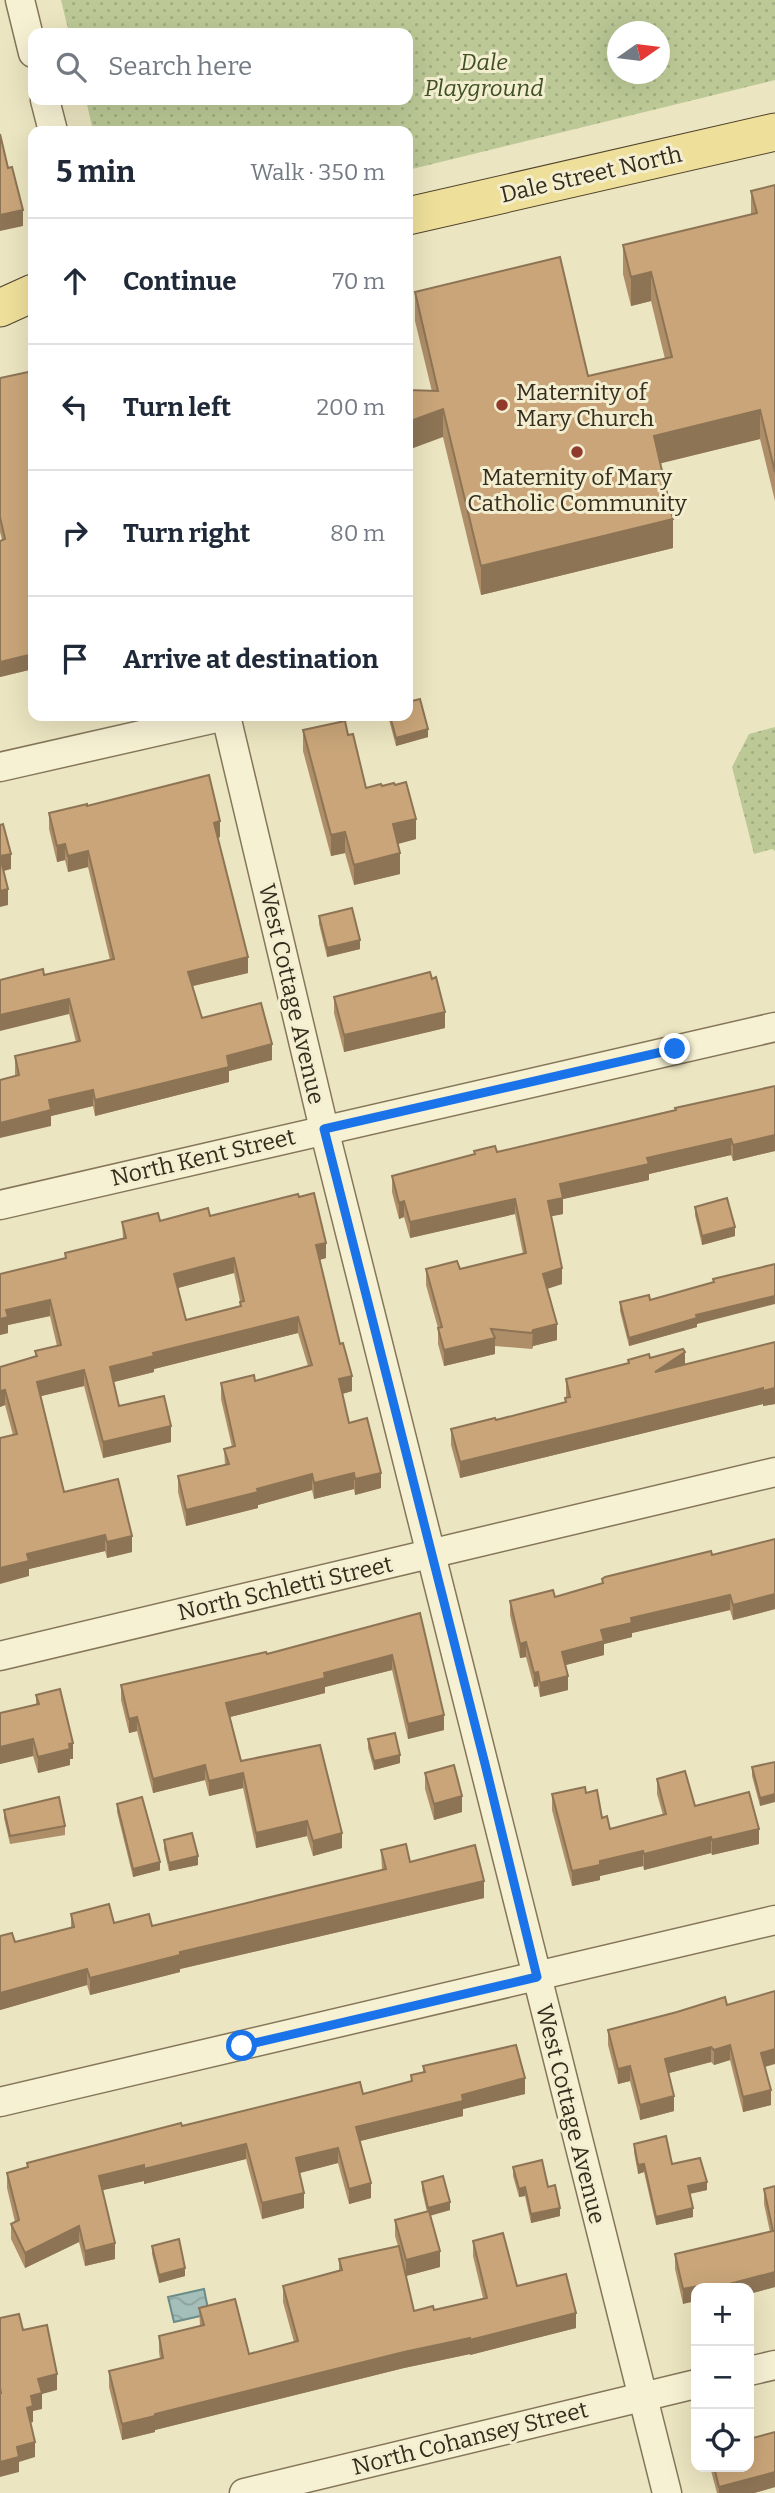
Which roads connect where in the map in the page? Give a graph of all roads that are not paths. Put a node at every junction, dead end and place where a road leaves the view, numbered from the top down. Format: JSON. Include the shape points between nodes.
{"nodes":[{"id":1,"x":20,"y":0,"type":"edge"},
{"id":2,"x":28,"y":33,"type":"edge"},
{"id":3,"x":46,"y":105,"type":"edge"},
{"id":4,"x":52,"y":126,"type":"edge"},
{"id":5,"x":775,"y":132,"type":"edge"},
{"id":6,"x":413,"y":215,"type":"edge"},
{"id":7,"x":28,"y":295,"type":"edge"},
{"id":8,"x":28,"y":308,"type":"edge"},
{"id":9,"x":0,"y":309,"type":"edge"},
{"id":10,"x":203,"y":721,"type":"edge"},
{"id":11,"x":226,"y":721,"type":"edge"},
{"id":12,"x":0,"y":767,"type":"edge"},
{"id":13,"x":775,"y":1027,"type":"edge"},
{"id":14,"x":324,"y":1129,"type":"junction"},
{"id":15,"x":0,"y":1205,"type":"edge"},
{"id":16,"x":775,"y":1472,"type":"edge"},
{"id":17,"x":430,"y":1554,"type":"junction"},
{"id":18,"x":0,"y":1657,"type":"edge"},
{"id":19,"x":775,"y":1920,"type":"edge"},
{"id":20,"x":537,"y":1977,"type":"junction"},
{"id":21,"x":0,"y":2102,"type":"edge"},
{"id":22,"x":775,"y":2365,"type":"edge"},
{"id":23,"x":754,"y":2370,"type":"edge"},
{"id":24,"x":691,"y":2385,"type":"edge"},
{"id":25,"x":642,"y":2397,"type":"junction"},
{"id":26,"x":244,"y":2493,"type":"edge"},
{"id":27,"x":667,"y":2493,"type":"edge"}],
"edges":[{"from":1,"to":2,"type":"street"},
{"from":3,"to":4,"type":"street"},
{"from":5,"to":6,"type":"main road","name":"Dale Street North"},
{"from":7,"to":9,"type":"main road"},
{"from":8,"to":9,"type":"main road"},
{"from":10,"to":12,"type":"street"},
{"from":11,"to":14,"type":"street","name":"West Cottage Avenue"},
{"from":13,"to":14,"type":"street","name":"North Kent Street"},
{"from":14,"to":15,"type":"street","name":"North Kent Street"},
{"from":14,"to":17,"type":"street","name":"West Cottage Avenue"},
{"from":16,"to":17,"type":"street","name":"North Schletti Street"},
{"from":17,"to":18,"type":"street","name":"North Schletti Street"},
{"from":17,"to":20,"type":"street","name":"West Cottage Avenue"},
{"from":19,"to":20,"type":"street"},
{"from":20,"to":21,"type":"street"},
{"from":20,"to":25,"type":"street","name":"West Cottage Avenue"},
{"from":22,"to":23,"type":"street"},
{"from":24,"to":25,"type":"street","name":"North Cohansey Street"},
{"from":25,"to":26,"type":"street","name":"North Cohansey Street"},
{"from":25,"to":27,"type":"street","name":"West Cottage Avenue"}]}
